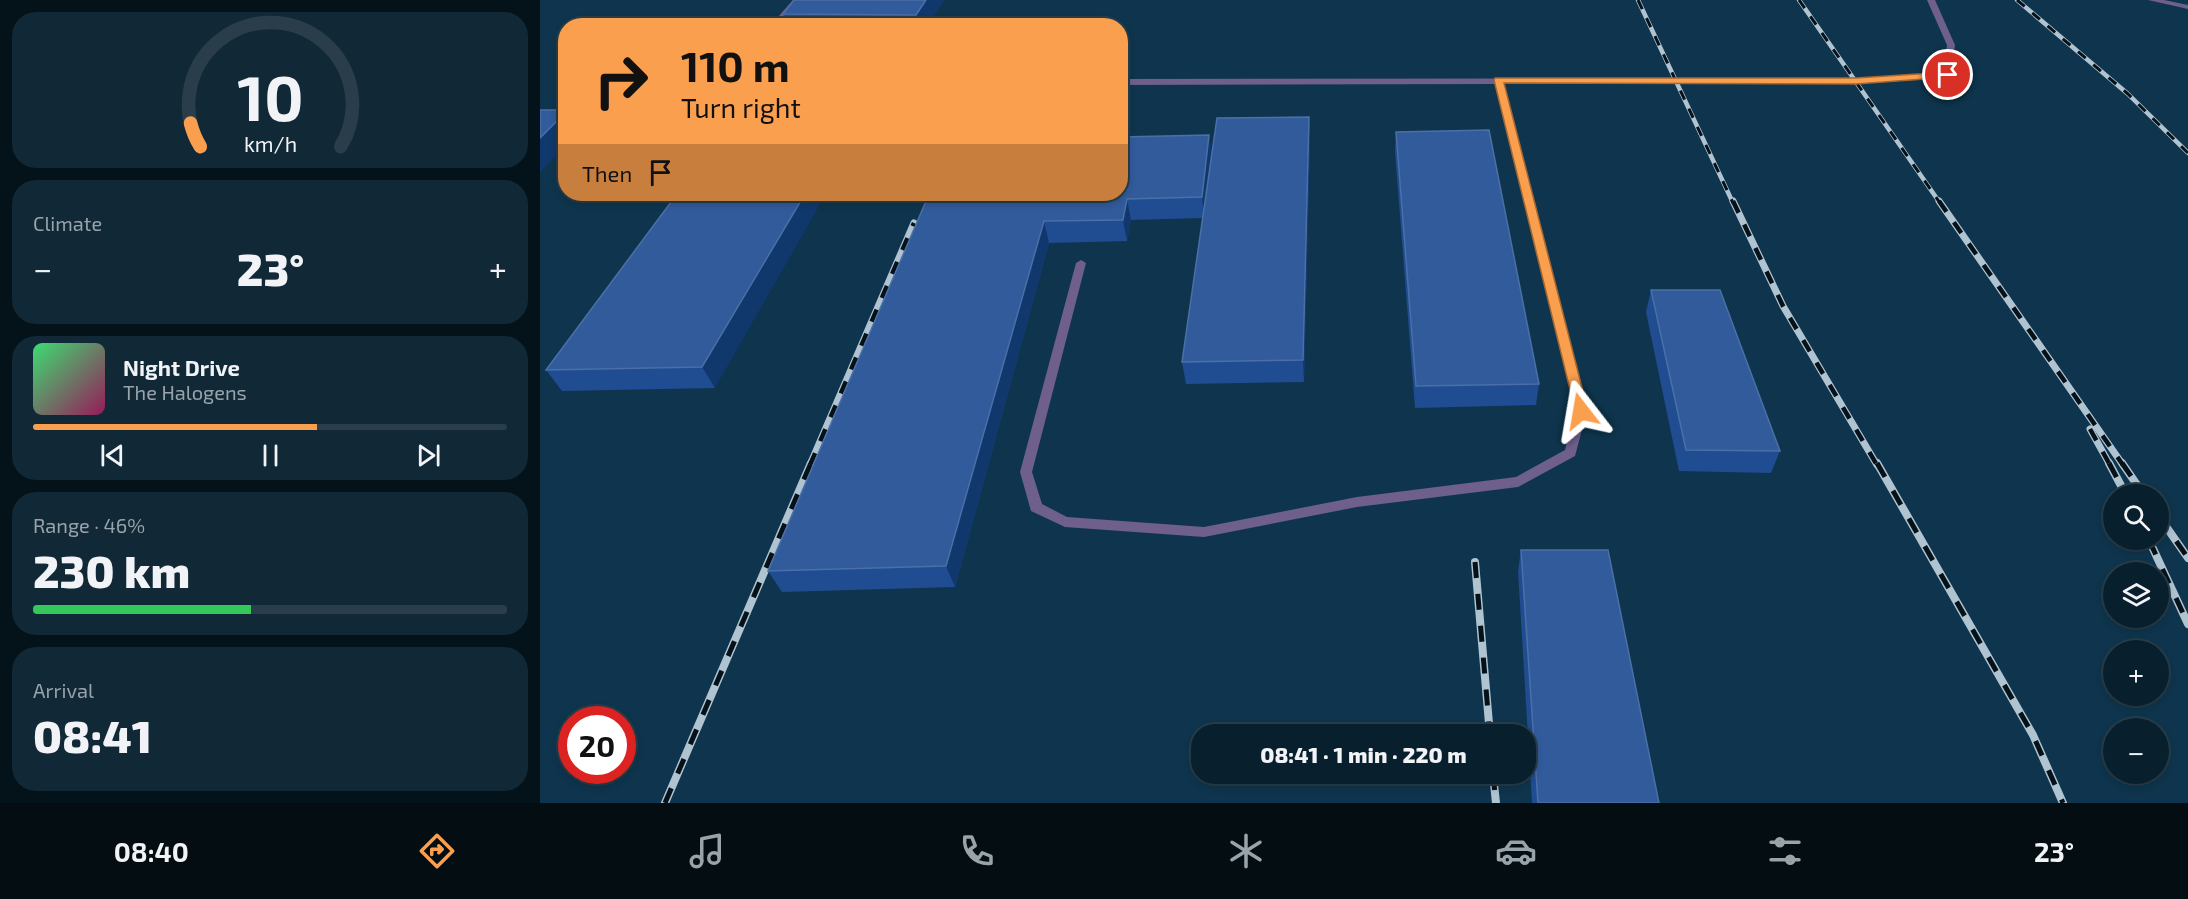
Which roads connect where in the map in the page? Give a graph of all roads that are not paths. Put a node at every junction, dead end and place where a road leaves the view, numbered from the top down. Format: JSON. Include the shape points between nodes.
{"nodes":[{"id":1,"x":797,"y":0,"type":"edge"},
{"id":2,"x":1931,"y":0,"type":"edge"},
{"id":3,"x":2152,"y":0,"type":"edge"},
{"id":4,"x":2188,"y":7,"type":"edge"},
{"id":5,"x":781,"y":18,"type":"edge"},
{"id":6,"x":1498,"y":80,"type":"junction"},
{"id":7,"x":1128,"y":82,"type":"edge"},
{"id":8,"x":1081,"y":263,"type":"dead end"}],
"edges":[{"from":1,"to":5,"type":"lane"},
{"from":2,"to":6,"type":"lane","via":[[1951,45],[1948,75],[1856,81]]},
{"from":3,"to":4,"type":"lane"},
{"from":6,"to":7,"type":"lane"},
{"from":6,"to":8,"type":"lane","via":[[1581,411],[1571,453],[1518,482],[1358,502],[1204,532],[1065,522],[1036,507],[1026,472]]}]}
